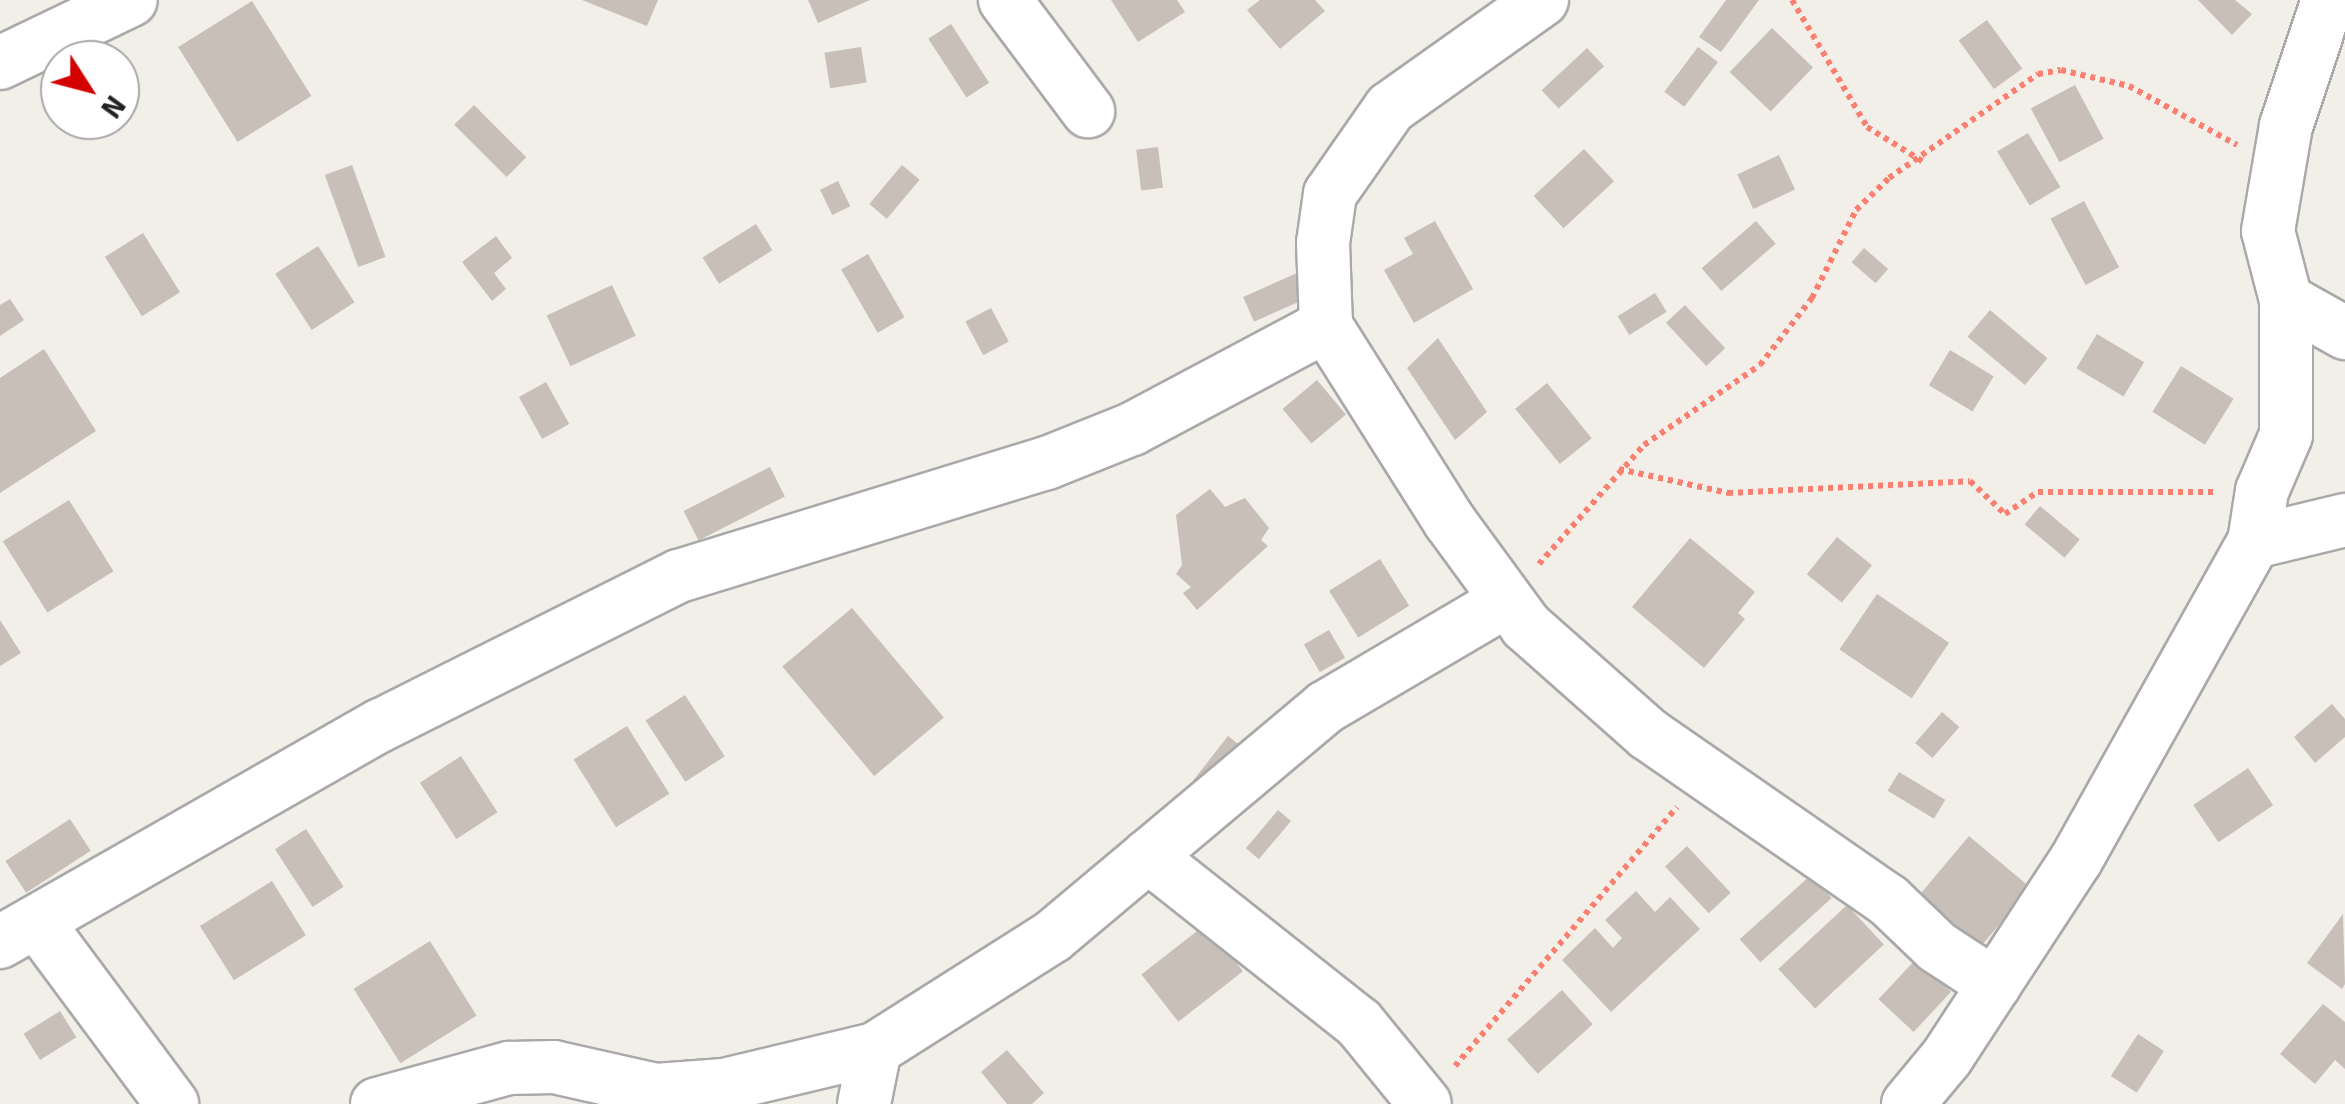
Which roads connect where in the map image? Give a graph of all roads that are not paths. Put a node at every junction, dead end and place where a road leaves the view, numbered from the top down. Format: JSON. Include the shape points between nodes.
{"nodes":[{"id":1,"x":131,"y":0,"type":"edge"},
{"id":2,"x":1005,"y":0,"type":"edge"},
{"id":3,"x":1542,"y":0,"type":"edge"},
{"id":4,"x":2328,"y":0,"type":"edge"},
{"id":5,"x":0,"y":63,"type":"edge"},
{"id":6,"x":1088,"y":111,"type":"dead end"},
{"id":7,"x":2286,"y":300,"type":"junction"},
{"id":8,"x":1326,"y":326,"type":"junction"},
{"id":9,"x":2345,"y":333,"type":"edge"},
{"id":10,"x":2258,"y":516,"type":"junction"},
{"id":11,"x":2345,"y":520,"type":"edge"},
{"id":12,"x":1504,"y":602,"type":"junction"},
{"id":13,"x":1148,"y":856,"type":"junction"},
{"id":14,"x":19,"y":932,"type":"edge"},
{"id":15,"x":1995,"y":985,"type":"junction"},
{"id":16,"x":875,"y":1050,"type":"junction"},
{"id":17,"x":1438,"y":1088,"type":"edge"},
{"id":18,"x":172,"y":1104,"type":"edge"},
{"id":19,"x":377,"y":1104,"type":"edge"},
{"id":20,"x":864,"y":1104,"type":"edge"},
{"id":21,"x":1908,"y":1104,"type":"edge"}],
"edges":[{"from":1,"to":5,"type":"street"},
{"from":2,"to":6,"type":"street"},
{"from":3,"to":8,"type":"street","via":[[1390,108],[1330,194],[1323,243]]},
{"from":4,"to":7,"type":"street","via":[[2306,52],[2268,231]]},
{"from":7,"to":9,"type":"street"},
{"from":7,"to":10,"type":"street","via":[[2286,435]]},
{"from":8,"to":12,"type":"street"},
{"from":8,"to":14,"type":"street","via":[[1132,429],[1046,463],[679,576],[381,726]]},
{"from":10,"to":11,"type":"street"},
{"from":10,"to":15,"type":"street","via":[[2076,860]]},
{"from":12,"to":13,"type":"street","via":[[1326,706]]},
{"from":12,"to":15,"type":"street","via":[[1584,682]]},
{"from":13,"to":16,"type":"street","via":[[1054,936]]},
{"from":13,"to":17,"type":"street"},
{"from":14,"to":18,"type":"street"},
{"from":15,"to":21,"type":"street"},
{"from":16,"to":19,"type":"street","via":[[724,1085],[656,1090],[554,1066],[510,1068]]},
{"from":16,"to":20,"type":"street"}]}
